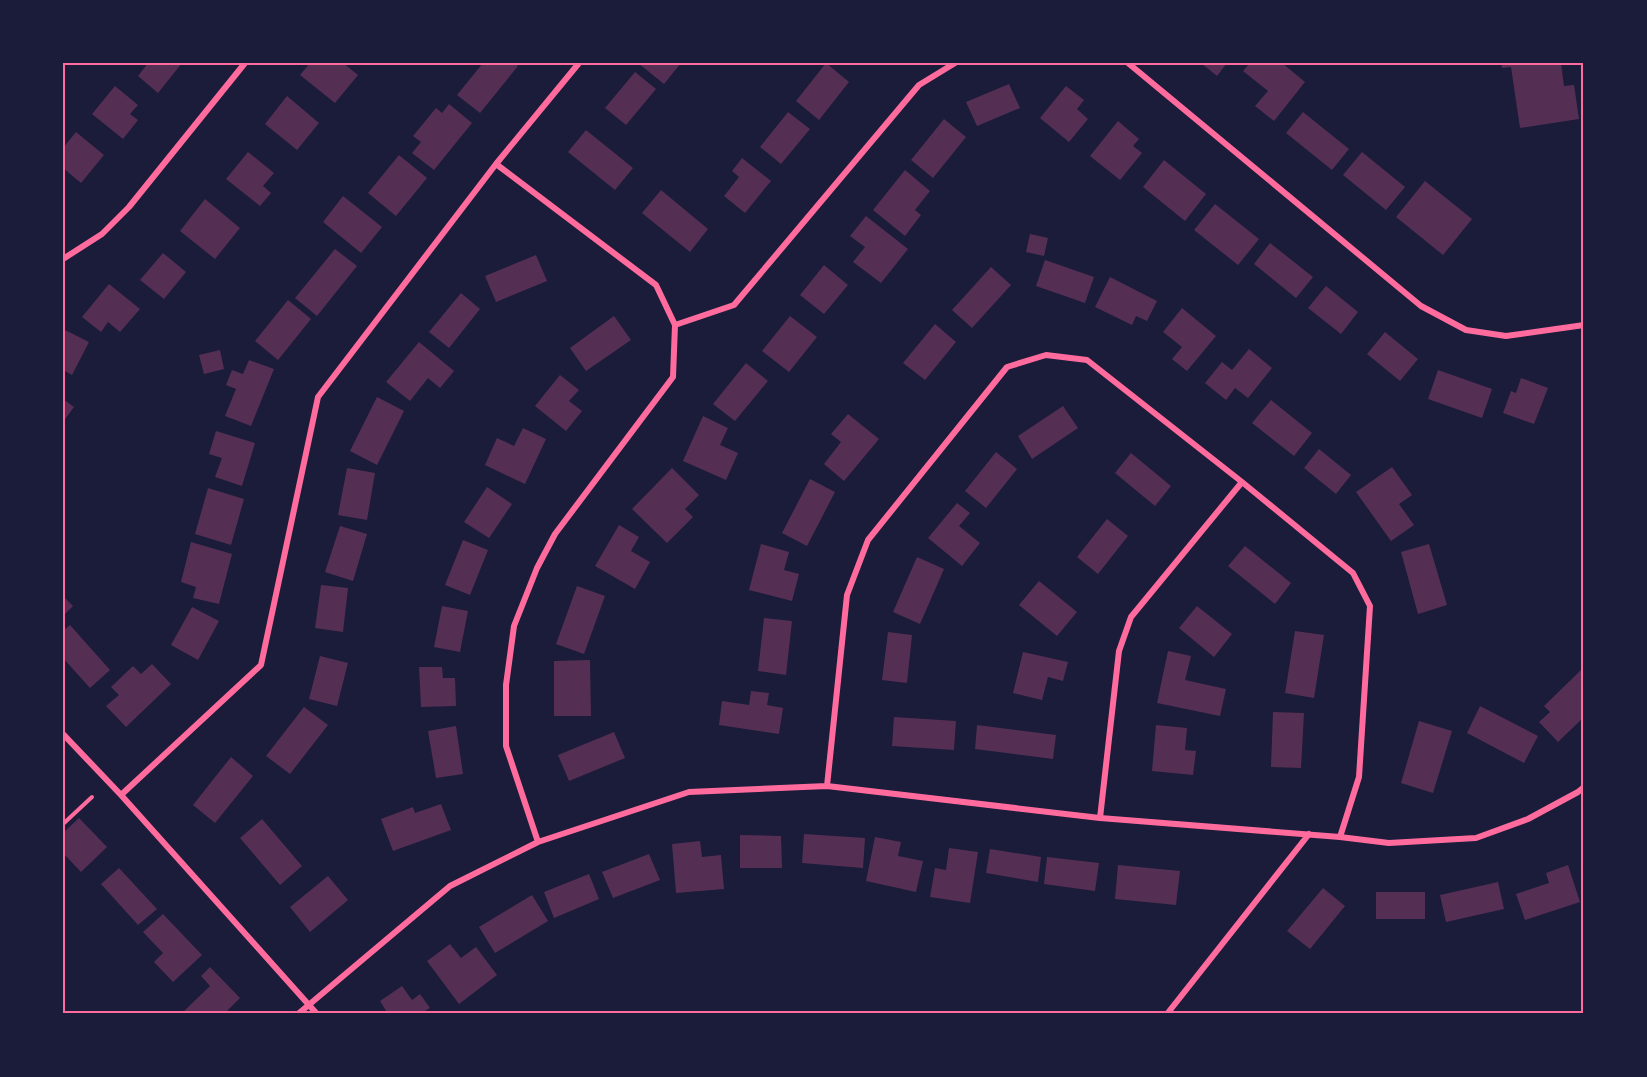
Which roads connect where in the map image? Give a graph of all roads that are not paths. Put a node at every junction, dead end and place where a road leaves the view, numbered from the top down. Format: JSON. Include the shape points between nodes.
{"nodes":[{"id":1,"x":246,"y":63,"type":"edge"},
{"id":2,"x":579,"y":63,"type":"edge"},
{"id":3,"x":955,"y":63,"type":"edge"},
{"id":4,"x":1128,"y":63,"type":"edge"},
{"id":5,"x":496,"y":164,"type":"junction"},
{"id":6,"x":63,"y":259,"type":"edge"},
{"id":7,"x":675,"y":325,"type":"junction"},
{"id":8,"x":1584,"y":325,"type":"edge"},
{"id":9,"x":1242,"y":482,"type":"junction"},
{"id":10,"x":63,"y":734,"type":"edge"},
{"id":11,"x":826,"y":786,"type":"junction"},
{"id":12,"x":1584,"y":787,"type":"edge"},
{"id":13,"x":121,"y":795,"type":"junction"},
{"id":14,"x":1100,"y":818,"type":"junction"},
{"id":15,"x":1309,"y":834,"type":"junction"},
{"id":16,"x":1340,"y":837,"type":"junction"},
{"id":17,"x":538,"y":842,"type":"junction"},
{"id":18,"x":308,"y":1005,"type":"junction"},
{"id":19,"x":298,"y":1014,"type":"edge"},
{"id":20,"x":317,"y":1014,"type":"edge"},
{"id":21,"x":1167,"y":1014,"type":"edge"}],
"edges":[{"from":1,"to":6,"type":"street","via":[[129,207],[102,234]]},
{"from":2,"to":5,"type":"street"},
{"from":3,"to":7,"type":"street","via":[[919,85],[734,305]]},
{"from":4,"to":8,"type":"street","via":[[1421,306],[1466,330],[1506,336]]},
{"from":5,"to":7,"type":"street","via":[[656,285]]},
{"from":5,"to":13,"type":"street","via":[[318,397],[261,666]]},
{"from":7,"to":17,"type":"street","via":[[673,377],[555,534],[514,626],[506,685],[506,746]]},
{"from":9,"to":11,"type":"street","via":[[1087,360],[1046,355],[1007,367],[868,540],[847,595]]},
{"from":9,"to":14,"type":"street","via":[[1131,617],[1119,651]]},
{"from":9,"to":16,"type":"street","via":[[1353,573],[1370,606],[1359,777]]},
{"from":10,"to":13,"type":"street"},
{"from":11,"to":14,"type":"street"},
{"from":11,"to":17,"type":"street","via":[[689,792]]},
{"from":12,"to":16,"type":"street","via":[[1528,819],[1476,838],[1389,843]]},
{"from":13,"to":18,"type":"street"},
{"from":14,"to":15,"type":"street"},
{"from":15,"to":16,"type":"street"},
{"from":15,"to":21,"type":"street"},
{"from":17,"to":18,"type":"street","via":[[450,886]]},
{"from":18,"to":19,"type":"street"},
{"from":18,"to":20,"type":"street"}]}
